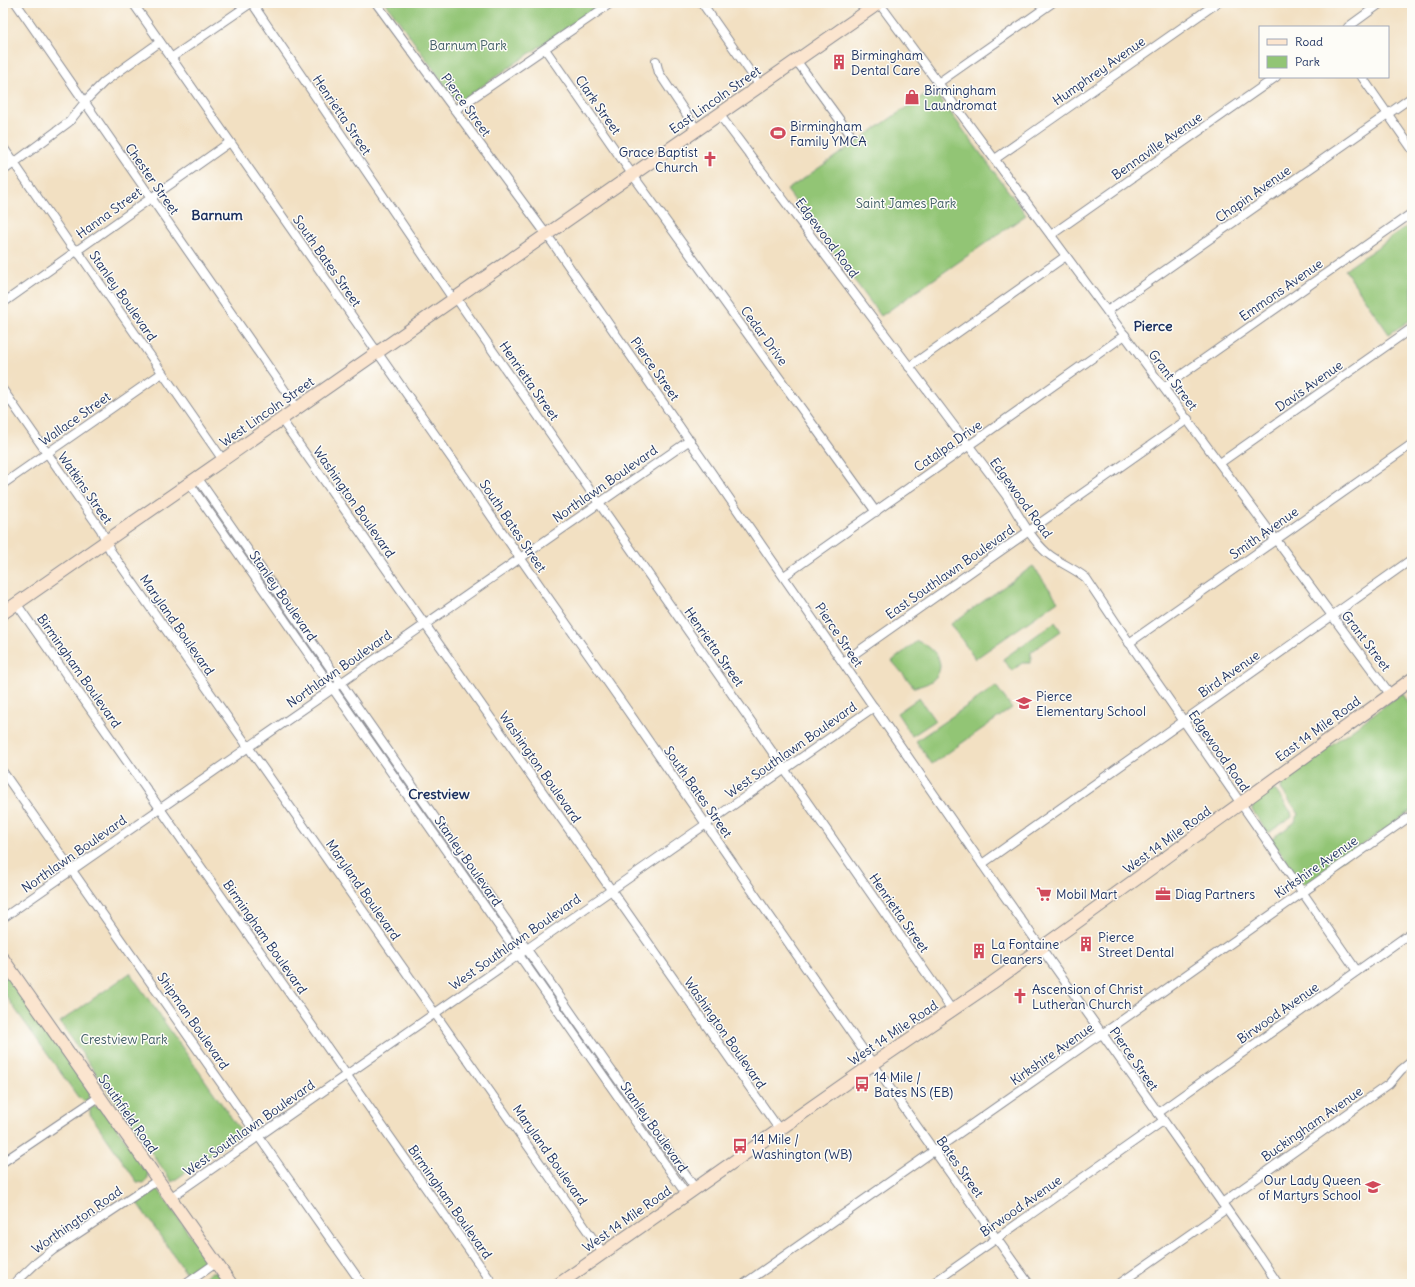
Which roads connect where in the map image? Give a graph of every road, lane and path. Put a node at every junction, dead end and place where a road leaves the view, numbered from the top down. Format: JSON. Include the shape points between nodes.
{"nodes":[{"id":1,"x":16,"y":3,"type":"edge"},
{"id":2,"x":133,"y":3,"type":"edge"},
{"id":3,"x":251,"y":3,"type":"edge"},
{"id":4,"x":376,"y":3,"type":"edge"},
{"id":5,"x":611,"y":3,"type":"edge"},
{"id":6,"x":702,"y":3,"type":"edge"},
{"id":7,"x":879,"y":3,"type":"edge"},
{"id":8,"x":1052,"y":3,"type":"edge"},
{"id":9,"x":1217,"y":3,"type":"edge"},
{"id":10,"x":1381,"y":3,"type":"edge"},
{"id":11,"x":1349,"y":26,"type":"edge"},
{"id":12,"x":160,"y":42,"type":"junction"},
{"id":13,"x":545,"y":49,"type":"junction"},
{"id":14,"x":171,"y":58,"type":"junction"},
{"id":15,"x":796,"y":60,"type":"junction"},
{"id":16,"x":656,"y":61,"type":"dead end"},
{"id":17,"x":1275,"y":78,"type":"edge"},
{"id":18,"x":1363,"y":78,"type":"edge"},
{"id":19,"x":938,"y":83,"type":"junction"},
{"id":20,"x":760,"y":86,"type":"junction"},
{"id":21,"x":1412,"y":97,"type":"edge"},
{"id":22,"x":85,"y":103,"type":"junction"},
{"id":23,"x":455,"y":110,"type":"junction"},
{"id":24,"x":719,"y":114,"type":"junction"},
{"id":25,"x":1388,"y":114,"type":"junction"},
{"id":26,"x":697,"y":130,"type":"junction"},
{"id":27,"x":850,"y":134,"type":"dead end"},
{"id":28,"x":230,"y":142,"type":"junction"},
{"id":29,"x":3,"y":147,"type":"edge"},
{"id":30,"x":1412,"y":149,"type":"edge"},
{"id":31,"x":995,"y":159,"type":"junction"},
{"id":32,"x":14,"y":163,"type":"junction"},
{"id":33,"x":3,"y":170,"type":"edge"},
{"id":34,"x":632,"y":174,"type":"junction"},
{"id":35,"x":151,"y":198,"type":"junction"},
{"id":36,"x":1412,"y":213,"type":"edge"},
{"id":37,"x":547,"y":234,"type":"junction"},
{"id":38,"x":1051,"y":235,"type":"junction"},
{"id":39,"x":76,"y":251,"type":"junction"},
{"id":40,"x":1066,"y":256,"type":"junction"},
{"id":41,"x":454,"y":299,"type":"junction"},
{"id":42,"x":3,"y":303,"type":"edge"},
{"id":43,"x":1107,"y":311,"type":"junction"},
{"id":44,"x":1412,"y":328,"type":"edge"},
{"id":45,"x":1125,"y":335,"type":"junction"},
{"id":46,"x":377,"y":353,"type":"junction"},
{"id":47,"x":909,"y":367,"type":"junction"},
{"id":48,"x":162,"y":373,"type":"junction"},
{"id":49,"x":1164,"y":387,"type":"junction"},
{"id":50,"x":3,"y":390,"type":"edge"},
{"id":51,"x":297,"y":408,"type":"junction"},
{"id":52,"x":282,"y":419,"type":"junction"},
{"id":53,"x":1188,"y":419,"type":"junction"},
{"id":54,"x":690,"y":440,"type":"junction"},
{"id":55,"x":1412,"y":444,"type":"edge"},
{"id":56,"x":968,"y":446,"type":"junction"},
{"id":57,"x":47,"y":453,"type":"junction"},
{"id":58,"x":223,"y":460,"type":"junction"},
{"id":59,"x":1220,"y":463,"type":"junction"},
{"id":60,"x":193,"y":480,"type":"junction"},
{"id":61,"x":3,"y":484,"type":"edge"},
{"id":62,"x":599,"y":503,"type":"junction"},
{"id":63,"x":876,"y":512,"type":"junction"},
{"id":64,"x":1029,"y":531,"type":"junction"},
{"id":65,"x":1276,"y":539,"type":"junction"},
{"id":66,"x":106,"y":541,"type":"junction"},
{"id":67,"x":520,"y":558,"type":"junction"},
{"id":68,"x":1412,"y":559,"type":"edge"},
{"id":69,"x":784,"y":576,"type":"junction"},
{"id":70,"x":276,"y":590,"type":"junction"},
{"id":71,"x":268,"y":596,"type":"junction"},
{"id":72,"x":16,"y":603,"type":"junction"},
{"id":73,"x":3,"y":613,"type":"edge"},
{"id":74,"x":1332,"y":615,"type":"junction"},
{"id":75,"x":425,"y":624,"type":"junction"},
{"id":76,"x":1129,"y":643,"type":"junction"},
{"id":77,"x":843,"y":662,"type":"junction"},
{"id":78,"x":1412,"y":679,"type":"edge"},
{"id":79,"x":340,"y":683,"type":"junction"},
{"id":80,"x":333,"y":688,"type":"junction"},
{"id":81,"x":1390,"y":694,"type":"junction"},
{"id":82,"x":874,"y":707,"type":"junction"},
{"id":83,"x":1183,"y":721,"type":"junction"},
{"id":84,"x":248,"y":747,"type":"junction"},
{"id":85,"x":784,"y":769,"type":"junction"},
{"id":86,"x":3,"y":772,"type":"edge"},
{"id":87,"x":1241,"y":803,"type":"junction"},
{"id":88,"x":160,"y":809,"type":"junction"},
{"id":89,"x":431,"y":811,"type":"junction"},
{"id":90,"x":1412,"y":815,"type":"edge"},
{"id":91,"x":423,"y":817,"type":"junction"},
{"id":92,"x":706,"y":824,"type":"junction"},
{"id":93,"x":982,"y":864,"type":"junction"},
{"id":94,"x":72,"y":870,"type":"junction"},
{"id":95,"x":611,"y":890,"type":"junction"},
{"id":96,"x":1302,"y":892,"type":"junction"},
{"id":97,"x":3,"y":918,"type":"edge"},
{"id":98,"x":1412,"y":932,"type":"edge"},
{"id":99,"x":1041,"y":948,"type":"junction"},
{"id":100,"x":527,"y":949,"type":"junction"},
{"id":101,"x":519,"y":955,"type":"junction"},
{"id":102,"x":3,"y":959,"type":"edge"},
{"id":103,"x":1357,"y":971,"type":"junction"},
{"id":104,"x":952,"y":1010,"type":"junction"},
{"id":105,"x":435,"y":1013,"type":"junction"},
{"id":106,"x":1102,"y":1034,"type":"junction"},
{"id":107,"x":1412,"y":1061,"type":"edge"},
{"id":108,"x":873,"y":1064,"type":"junction"},
{"id":109,"x":608,"y":1067,"type":"junction"},
{"id":110,"x":601,"y":1072,"type":"junction"},
{"id":111,"x":346,"y":1074,"type":"junction"},
{"id":112,"x":100,"y":1097,"type":"junction"},
{"id":113,"x":1158,"y":1113,"type":"junction"},
{"id":114,"x":1163,"y":1121,"type":"junction"},
{"id":115,"x":779,"y":1130,"type":"junction"},
{"id":116,"x":258,"y":1136,"type":"junction"},
{"id":117,"x":934,"y":1151,"type":"junction"},
{"id":118,"x":3,"y":1162,"type":"edge"},
{"id":119,"x":158,"y":1180,"type":"junction"},
{"id":120,"x":690,"y":1191,"type":"junction"},
{"id":121,"x":170,"y":1198,"type":"junction"},
{"id":122,"x":1224,"y":1206,"type":"junction"},
{"id":123,"x":997,"y":1238,"type":"junction"},
{"id":124,"x":603,"y":1253,"type":"junction"},
{"id":125,"x":216,"y":1263,"type":"junction"},
{"id":126,"x":14,"y":1284,"type":"edge"},
{"id":127,"x":186,"y":1284,"type":"edge"},
{"id":128,"x":231,"y":1284,"type":"edge"},
{"id":129,"x":362,"y":1284,"type":"edge"},
{"id":130,"x":493,"y":1284,"type":"edge"},
{"id":131,"x":559,"y":1284,"type":"edge"},
{"id":132,"x":744,"y":1284,"type":"edge"},
{"id":133,"x":932,"y":1284,"type":"edge"},
{"id":134,"x":1029,"y":1284,"type":"edge"},
{"id":135,"x":1119,"y":1284,"type":"edge"},
{"id":136,"x":1278,"y":1284,"type":"edge"}],
"edges":[{"from":1,"to":22,"type":"street","name":"Chester Street"},
{"from":2,"to":12,"type":"street","name":"South Bates Street"},
{"from":3,"to":14,"type":"street"},
{"from":3,"to":41,"type":"street","name":"Henrietta Street"},
{"from":4,"to":23,"type":"street","name":"Pierce Street"},
{"from":5,"to":13,"type":"street"},
{"from":6,"to":20,"type":"street"},
{"from":7,"to":15,"type":"main road","name":"East Lincoln Street"},
{"from":7,"to":19,"type":"street","name":"Grant Street"},
{"from":8,"to":19,"type":"street"},
{"from":9,"to":31,"type":"street","name":"Humphrey Avenue"},
{"from":10,"to":11,"type":"street"},
{"from":12,"to":14,"type":"street","name":"South Bates Street"},
{"from":12,"to":22,"type":"street","via":[[104,82]]},
{"from":13,"to":23,"type":"street"},
{"from":13,"to":34,"type":"street","name":"Clark Street"},
{"from":14,"to":28,"type":"street","name":"South Bates Street"},
{"from":15,"to":20,"type":"main road","name":"East Lincoln Street"},
{"from":15,"to":27,"type":"street"},
{"from":16,"to":26,"type":"street","via":[[659,73]]},
{"from":17,"to":38,"type":"street","name":"Bennaville Avenue"},
{"from":18,"to":25,"type":"street"},
{"from":19,"to":31,"type":"street","name":"Grant Street"},
{"from":20,"to":24,"type":"main road","name":"East Lincoln Street"},
{"from":21,"to":25,"type":"street","name":"Chapin Avenue"},
{"from":22,"to":32,"type":"street","via":[[69,122]]},
{"from":22,"to":35,"type":"street","name":"Chester Street"},
{"from":23,"to":37,"type":"street","name":"Pierce Street"},
{"from":24,"to":26,"type":"main road","name":"East Lincoln Street"},
{"from":24,"to":47,"type":"street","name":"Edgewood Road"},
{"from":25,"to":30,"type":"street"},
{"from":25,"to":43,"type":"street","name":"Chapin Avenue"},
{"from":26,"to":34,"type":"main road","name":"East Lincoln Street"},
{"from":28,"to":35,"type":"street","name":"Hanna Street"},
{"from":28,"to":46,"type":"street","name":"South Bates Street"},
{"from":29,"to":32,"type":"street","name":"Stanley Boulevard"},
{"from":31,"to":38,"type":"street","name":"Grant Street"},
{"from":32,"to":33,"type":"street"},
{"from":32,"to":39,"type":"street","name":"Stanley Boulevard"},
{"from":34,"to":37,"type":"main road","name":"East Lincoln Street"},
{"from":34,"to":63,"type":"street","name":"Cedar Drive"},
{"from":35,"to":39,"type":"street","name":"Hanna Street"},
{"from":35,"to":51,"type":"street","name":"Chester Street"},
{"from":36,"to":49,"type":"street","name":"Emmons Avenue"},
{"from":37,"to":41,"type":"main road","name":"West Lincoln Street"},
{"from":37,"to":54,"type":"street","name":"Pierce Street"},
{"from":38,"to":40,"type":"street","name":"Grant Street"},
{"from":39,"to":42,"type":"street","name":"Hanna Street"},
{"from":39,"to":48,"type":"street","name":"Stanley Boulevard"},
{"from":40,"to":43,"type":"street","name":"Grant Street"},
{"from":40,"to":47,"type":"street"},
{"from":41,"to":46,"type":"main road","name":"West Lincoln Street"},
{"from":41,"to":62,"type":"street","name":"Henrietta Street"},
{"from":43,"to":45,"type":"street","name":"Grant Street"},
{"from":44,"to":59,"type":"street","name":"Davis Avenue"},
{"from":45,"to":49,"type":"street","name":"Grant Street"},
{"from":45,"to":56,"type":"street","name":"Catalpa Drive"},
{"from":46,"to":51,"type":"main road","name":"West Lincoln Street"},
{"from":46,"to":67,"type":"street","name":"South Bates Street"},
{"from":47,"to":56,"type":"street","name":"Edgewood Road"},
{"from":48,"to":57,"type":"street","name":"Wallace Street"},
{"from":48,"to":58,"type":"street","name":"Stanley Boulevard"},
{"from":49,"to":53,"type":"street","name":"Grant Street"},
{"from":50,"to":57,"type":"street","name":"Watkins Street"},
{"from":51,"to":52,"type":"main road","name":"West Lincoln Street"},
{"from":52,"to":58,"type":"main road","name":"West Lincoln Street"},
{"from":52,"to":75,"type":"street","name":"Washington Boulevard"},
{"from":53,"to":59,"type":"street","name":"Grant Street"},
{"from":53,"to":64,"type":"street","name":"East Southlawn Boulevard"},
{"from":54,"to":62,"type":"street","name":"Northlawn Boulevard"},
{"from":54,"to":69,"type":"street","name":"Pierce Street"},
{"from":55,"to":65,"type":"street","name":"Smith Avenue"},
{"from":56,"to":63,"type":"street","name":"Catalpa Drive"},
{"from":56,"to":64,"type":"street","name":"Edgewood Road"},
{"from":57,"to":61,"type":"street","name":"Wallace Street"},
{"from":57,"to":66,"type":"street","name":"Watkins Street"},
{"from":58,"to":60,"type":"main road","name":"West Lincoln Street"},
{"from":59,"to":65,"type":"street","name":"Grant Street"},
{"from":60,"to":66,"type":"main road","name":"West Lincoln Street"},
{"from":60,"to":70,"type":"street","name":"Stanley Boulevard"},
{"from":60,"to":71,"type":"street","name":"Stanley Boulevard"},
{"from":62,"to":67,"type":"street","name":"Northlawn Boulevard"},
{"from":62,"to":85,"type":"street","name":"Henrietta Street"},
{"from":63,"to":69,"type":"street","name":"Catalpa Drive"},
{"from":64,"to":76,"type":"street","name":"Edgewood Road","via":[[1046,553],[1086,578]]},
{"from":64,"to":77,"type":"street","name":"East Southlawn Boulevard"},
{"from":65,"to":74,"type":"street","name":"Grant Street"},
{"from":65,"to":76,"type":"street","name":"Smith Avenue"},
{"from":66,"to":72,"type":"main road","name":"West Lincoln Street"},
{"from":66,"to":84,"type":"street","name":"Maryland Boulevard"},
{"from":67,"to":75,"type":"street","name":"Northlawn Boulevard"},
{"from":67,"to":92,"type":"street","name":"South Bates Street"},
{"from":68,"to":74,"type":"street","name":"Bird Avenue"},
{"from":69,"to":77,"type":"street","name":"Pierce Street"},
{"from":70,"to":71,"type":"street"},
{"from":70,"to":79,"type":"street","name":"Stanley Boulevard"},
{"from":71,"to":80,"type":"street","name":"Stanley Boulevard"},
{"from":72,"to":73,"type":"main road","name":"West Lincoln Street"},
{"from":72,"to":88,"type":"street","name":"Birmingham Boulevard"},
{"from":74,"to":81,"type":"street","name":"Grant Street"},
{"from":74,"to":83,"type":"street","name":"Bird Avenue"},
{"from":75,"to":79,"type":"street","name":"Northlawn Boulevard"},
{"from":75,"to":95,"type":"street","name":"Washington Boulevard"},
{"from":76,"to":83,"type":"street","name":"Edgewood Road"},
{"from":77,"to":82,"type":"street","name":"Pierce Street"},
{"from":78,"to":81,"type":"main road","name":"East 14 Mile Road"},
{"from":79,"to":80,"type":"street","name":"Northlawn Boulevard"},
{"from":79,"to":89,"type":"street","name":"Stanley Boulevard"},
{"from":80,"to":84,"type":"street","name":"Northlawn Boulevard"},
{"from":80,"to":91,"type":"street","name":"Stanley Boulevard"},
{"from":81,"to":87,"type":"main road","name":"East 14 Mile Road"},
{"from":82,"to":85,"type":"street","name":"West Southlawn Boulevard"},
{"from":82,"to":93,"type":"street","name":"Pierce Street"},
{"from":83,"to":87,"type":"street","name":"Edgewood Road"},
{"from":83,"to":93,"type":"street","name":"Bird Avenue"},
{"from":84,"to":88,"type":"street","name":"Northlawn Boulevard"},
{"from":84,"to":105,"type":"street","name":"Maryland Boulevard"},
{"from":85,"to":92,"type":"street","name":"West Southlawn Boulevard"},
{"from":85,"to":104,"type":"street","name":"Henrietta Street"},
{"from":86,"to":94,"type":"street","name":"Shipman Boulevard"},
{"from":87,"to":96,"type":"street","name":"Edgewood Road"},
{"from":87,"to":99,"type":"main road","name":"West 14 Mile Road"},
{"from":88,"to":94,"type":"street","name":"Northlawn Boulevard"},
{"from":88,"to":111,"type":"street","name":"Birmingham Boulevard"},
{"from":89,"to":91,"type":"street"},
{"from":89,"to":100,"type":"street","name":"Stanley Boulevard"},
{"from":90,"to":96,"type":"street","name":"Kirkshire Avenue"},
{"from":91,"to":101,"type":"street","name":"Stanley Boulevard"},
{"from":92,"to":95,"type":"street","name":"West Southlawn Boulevard"},
{"from":92,"to":108,"type":"street","name":"South Bates Street"},
{"from":93,"to":99,"type":"street","name":"Pierce Street"},
{"from":94,"to":97,"type":"street","name":"Northlawn Boulevard"},
{"from":94,"to":116,"type":"street","name":"Shipman Boulevard"},
{"from":95,"to":100,"type":"street","name":"West Southlawn Boulevard"},
{"from":95,"to":115,"type":"street","name":"Washington Boulevard"},
{"from":96,"to":103,"type":"street","name":"Edgewood Road"},
{"from":96,"to":106,"type":"street","name":"Kirkshire Avenue"},
{"from":98,"to":103,"type":"street","name":"Birwood Avenue"},
{"from":99,"to":104,"type":"main road","name":"West 14 Mile Road"},
{"from":99,"to":106,"type":"street","name":"Pierce Street"},
{"from":100,"to":101,"type":"street","name":"West Southlawn Boulevard"},
{"from":100,"to":109,"type":"street","name":"Stanley Boulevard"},
{"from":101,"to":105,"type":"street","name":"West Southlawn Boulevard"},
{"from":101,"to":110,"type":"street","name":"Stanley Boulevard"},
{"from":102,"to":112,"type":"main road","name":"Southfield Road"},
{"from":103,"to":113,"type":"street","name":"Birwood Avenue"},
{"from":104,"to":108,"type":"main road","name":"West 14 Mile Road"},
{"from":105,"to":111,"type":"street","name":"West Southlawn Boulevard"},
{"from":105,"to":124,"type":"street","name":"Maryland Boulevard"},
{"from":106,"to":113,"type":"street","name":"Pierce Street"},
{"from":106,"to":117,"type":"street","name":"Kirkshire Avenue"},
{"from":107,"to":122,"type":"street","name":"Buckingham Avenue","via":[[1389,1084]]},
{"from":108,"to":115,"type":"main road","name":"West 14 Mile Road"},
{"from":108,"to":117,"type":"street","name":"Bates Street"},
{"from":109,"to":110,"type":"street"},
{"from":109,"to":120,"type":"street","name":"Stanley Boulevard"},
{"from":110,"to":120,"type":"street","name":"Stanley Boulevard"},
{"from":111,"to":116,"type":"street","name":"West Southlawn Boulevard"},
{"from":111,"to":130,"type":"street","name":"Birmingham Boulevard"},
{"from":112,"to":118,"type":"street"},
{"from":112,"to":119,"type":"main road","name":"Southfield Road"},
{"from":113,"to":114,"type":"street","name":"Pierce Street"},
{"from":114,"to":122,"type":"street","name":"Pierce Street"},
{"from":114,"to":123,"type":"street","name":"Birwood Avenue"},
{"from":115,"to":120,"type":"main road","name":"West 14 Mile Road"},
{"from":116,"to":121,"type":"street","name":"West Southlawn Boulevard"},
{"from":116,"to":129,"type":"street","name":"Shipman Boulevard"},
{"from":117,"to":123,"type":"street","name":"Bates Street"},
{"from":117,"to":132,"type":"street","name":"Kirkshire Avenue"},
{"from":119,"to":121,"type":"main road","name":"Southfield Road"},
{"from":119,"to":126,"type":"street","name":"Worthington Road","via":[[53,1250]]},
{"from":120,"to":124,"type":"main road","name":"West 14 Mile Road"},
{"from":121,"to":125,"type":"main road","name":"Southfield Road"},
{"from":122,"to":135,"type":"street","name":"Buckingham Avenue"},
{"from":122,"to":136,"type":"street","name":"Pierce Street"},
{"from":123,"to":133,"type":"street","name":"Birwood Avenue"},
{"from":123,"to":134,"type":"street","name":"Bates Street"},
{"from":124,"to":131,"type":"main road","name":"West 14 Mile Road"},
{"from":125,"to":127,"type":"street"},
{"from":125,"to":128,"type":"main road","name":"Southfield Road"}]}
